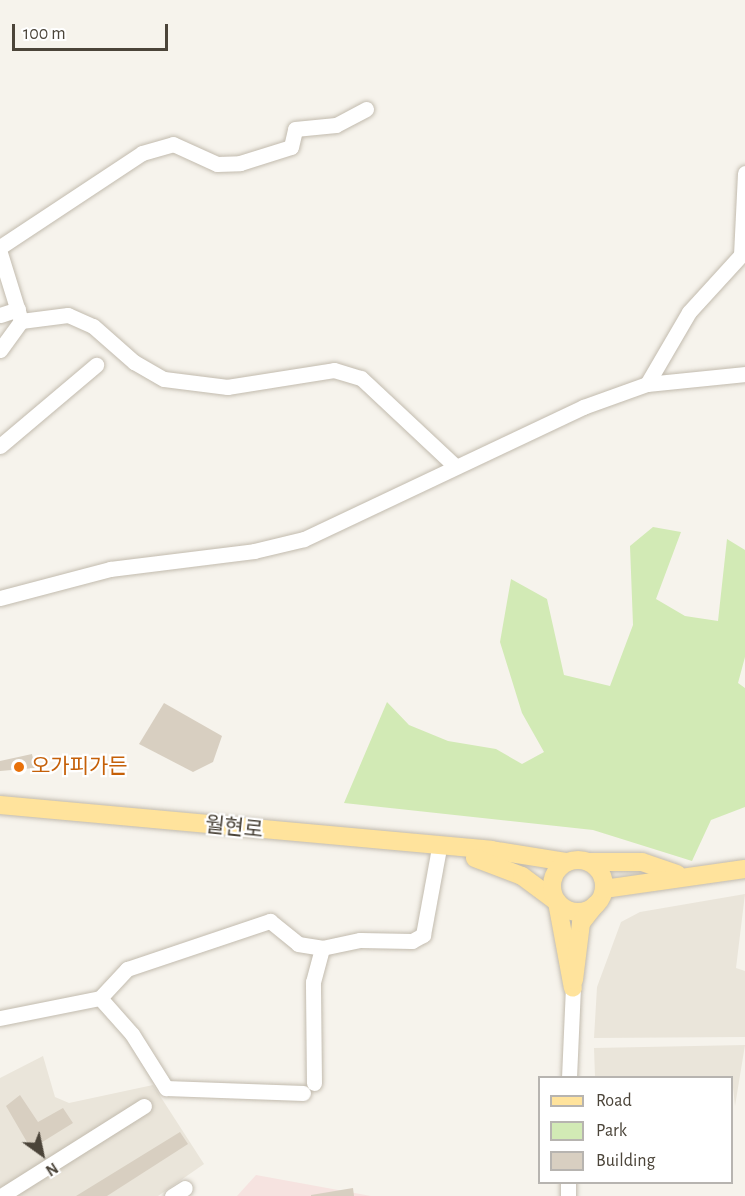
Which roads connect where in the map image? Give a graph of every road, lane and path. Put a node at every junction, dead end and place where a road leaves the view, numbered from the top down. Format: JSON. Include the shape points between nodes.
{"nodes":[{"id":1,"x":366,"y":109,"type":"dead end"},
{"id":2,"x":745,"y":173,"type":"edge"},
{"id":3,"x":0,"y":247,"type":"edge"},
{"id":4,"x":0,"y":253,"type":"edge"},
{"id":5,"x":0,"y":315,"type":"edge"},
{"id":6,"x":20,"y":315,"type":"junction"},
{"id":7,"x":0,"y":350,"type":"edge"},
{"id":8,"x":96,"y":365,"type":"dead end"},
{"id":9,"x":745,"y":374,"type":"edge"},
{"id":10,"x":647,"y":384,"type":"junction"},
{"id":11,"x":0,"y":446,"type":"edge"},
{"id":12,"x":453,"y":464,"type":"junction"},
{"id":13,"x":0,"y":598,"type":"edge"},
{"id":14,"x":0,"y":805,"type":"edge"},
{"id":15,"x":439,"y":848,"type":"junction"},
{"id":16,"x":467,"y":851,"type":"junction"},
{"id":17,"x":567,"y":862,"type":"junction"},
{"id":18,"x":590,"y":862,"type":"junction"},
{"id":19,"x":745,"y":868,"type":"edge"},
{"id":20,"x":681,"y":875,"type":"junction"},
{"id":21,"x":600,"y":896,"type":"junction"},
{"id":22,"x":557,"y":902,"type":"junction"},
{"id":23,"x":322,"y":948,"type":"junction"},
{"id":24,"x":573,"y":988,"type":"junction"},
{"id":25,"x":100,"y":998,"type":"junction"},
{"id":26,"x":0,"y":1018,"type":"edge"},
{"id":27,"x":569,"y":1076,"type":"edge"},
{"id":28,"x":144,"y":1106,"type":"dead end"},
{"id":29,"x":185,"y":1188,"type":"dead end"},
{"id":30,"x":0,"y":1196,"type":"edge"},
{"id":31,"x":172,"y":1196,"type":"edge"}],
"edges":[{"from":1,"to":3,"type":"street","via":[[336,125],[295,129],[291,147],[240,163],[217,164],[173,144],[142,153]]},
{"from":2,"to":10,"type":"street","via":[[741,255],[689,312]]},
{"from":4,"to":6,"type":"street"},
{"from":5,"to":6,"type":"street"},
{"from":6,"to":7,"type":"street"},
{"from":6,"to":12,"type":"street","via":[[68,315],[93,326],[134,363],[164,379],[227,387],[334,370],[361,378]]},
{"from":8,"to":11,"type":"street"},
{"from":9,"to":10,"type":"street"},
{"from":10,"to":12,"type":"street","via":[[583,407]]},
{"from":12,"to":13,"type":"street","via":[[304,539],[254,551],[110,569]]},
{"from":14,"to":15,"type":"main road","name":"월현로"},
{"from":15,"to":16,"type":"main road","name":"월현로"},
{"from":15,"to":23,"type":"street","via":[[423,935],[412,941],[360,940]]},
{"from":16,"to":17,"type":"main road","name":"월현로"},
{"from":16,"to":22,"type":"main road","via":[[474,858],[522,876]]},
{"from":17,"to":18,"type":"main road"},
{"from":17,"to":22,"type":"main road","via":[[552,880]]},
{"from":18,"to":20,"type":"main road","via":[[642,862]]},
{"from":18,"to":21,"type":"main road","via":[[601,873]]},
{"from":19,"to":20,"type":"main road"},
{"from":20,"to":21,"type":"main road"},
{"from":21,"to":22,"type":"main road","via":[[572,911]]},
{"from":21,"to":24,"type":"main road","via":[[581,923]]},
{"from":22,"to":24,"type":"main road"},
{"from":23,"to":25,"type":"street","via":[[298,944],[270,921],[127,969]]},
{"from":23,"to":25,"type":"street","via":[[313,982],[308,1088],[165,1088],[135,1039]]},
{"from":24,"to":27,"type":"street"},
{"from":25,"to":26,"type":"street"},
{"from":28,"to":30,"type":"street"},
{"from":29,"to":31,"type":"street"}]}
